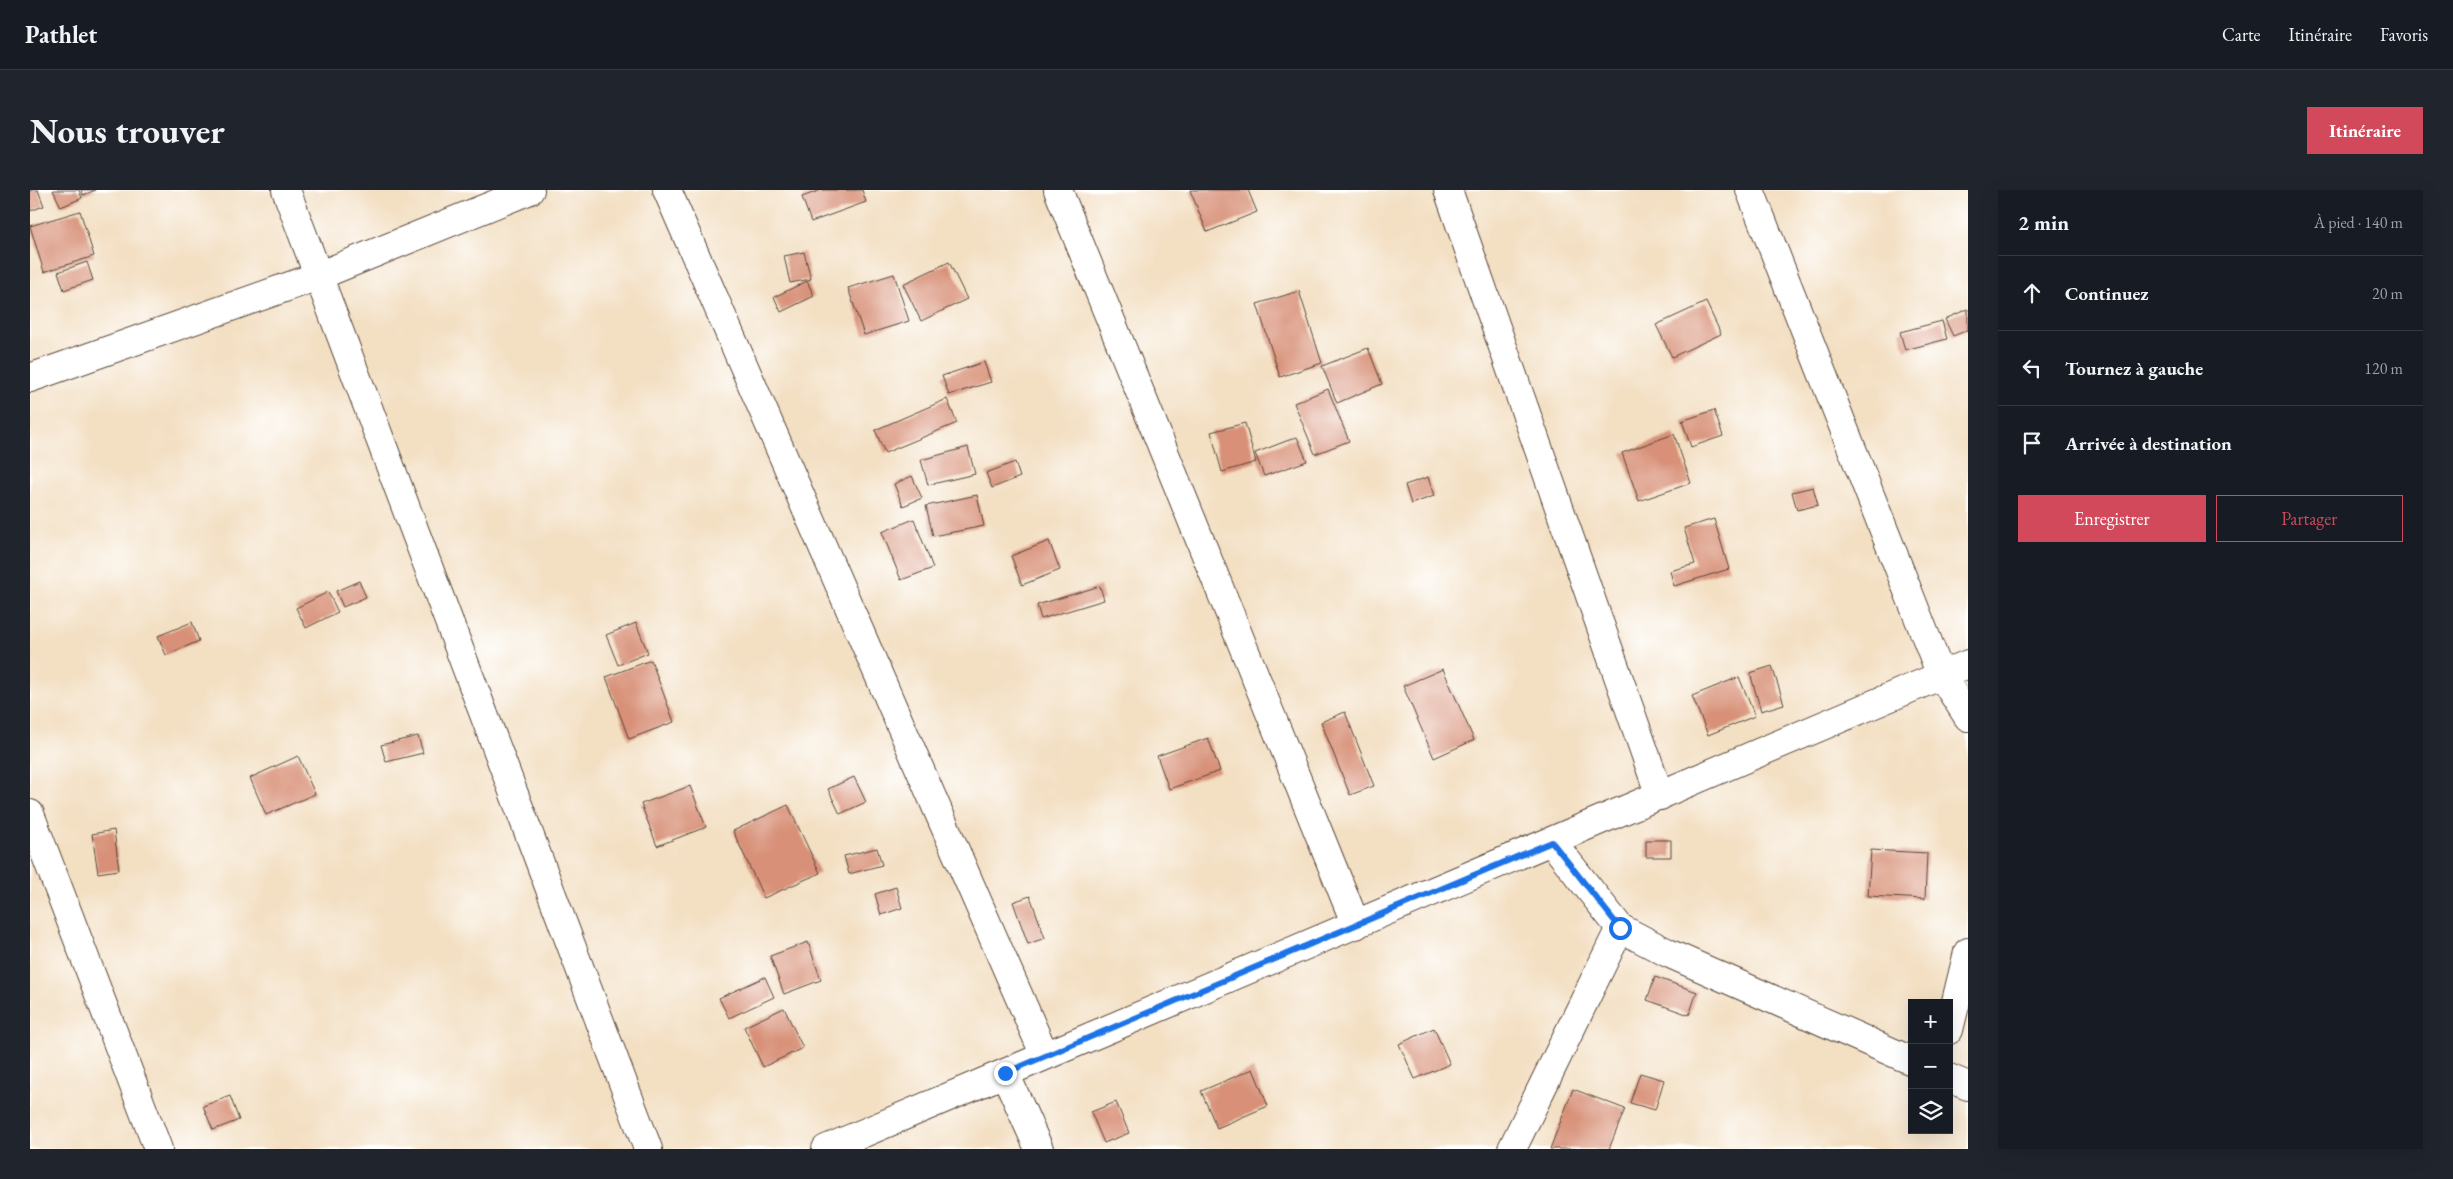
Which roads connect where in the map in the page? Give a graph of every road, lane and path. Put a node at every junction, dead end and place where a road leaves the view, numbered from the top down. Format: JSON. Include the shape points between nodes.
{"nodes":[{"id":1,"x":286,"y":190,"type":"edge"},
{"id":2,"x":530,"y":190,"type":"edge"},
{"id":3,"x":667,"y":190,"type":"edge"},
{"id":4,"x":1058,"y":190,"type":"edge"},
{"id":5,"x":1448,"y":190,"type":"edge"},
{"id":6,"x":1750,"y":190,"type":"edge"},
{"id":7,"x":318,"y":276,"type":"junction"},
{"id":8,"x":30,"y":378,"type":"edge"},
{"id":9,"x":1968,"y":664,"type":"edge"},
{"id":10,"x":1941,"y":675,"type":"junction"},
{"id":11,"x":1968,"y":718,"type":"edge"},
{"id":12,"x":1660,"y":796,"type":"junction"},
{"id":13,"x":30,"y":814,"type":"edge"},
{"id":14,"x":1552,"y":842,"type":"junction"},
{"id":15,"x":1356,"y":925,"type":"junction"},
{"id":16,"x":1620,"y":928,"type":"junction"},
{"id":17,"x":1968,"y":952,"type":"edge"},
{"id":18,"x":1953,"y":1014,"type":"edge"},
{"id":19,"x":1045,"y":1056,"type":"junction"},
{"id":20,"x":1908,"y":1059,"type":"edge"},
{"id":21,"x":1005,"y":1073,"type":"junction"},
{"id":22,"x":1953,"y":1080,"type":"edge"},
{"id":23,"x":1968,"y":1086,"type":"edge"},
{"id":24,"x":158,"y":1149,"type":"edge"},
{"id":25,"x":648,"y":1149,"type":"edge"},
{"id":26,"x":826,"y":1149,"type":"edge"},
{"id":27,"x":1039,"y":1149,"type":"edge"},
{"id":28,"x":1512,"y":1149,"type":"edge"}],
"edges":[{"from":1,"to":7,"type":"street"},
{"from":2,"to":7,"type":"street"},
{"from":3,"to":19,"type":"street"},
{"from":4,"to":15,"type":"street"},
{"from":5,"to":12,"type":"street"},
{"from":6,"to":10,"type":"street"},
{"from":7,"to":8,"type":"street"},
{"from":7,"to":25,"type":"street"},
{"from":9,"to":10,"type":"street"},
{"from":10,"to":11,"type":"street"},
{"from":10,"to":12,"type":"street"},
{"from":12,"to":14,"type":"street"},
{"from":13,"to":24,"type":"street"},
{"from":14,"to":15,"type":"street"},
{"from":14,"to":16,"type":"street"},
{"from":15,"to":19,"type":"street"},
{"from":16,"to":20,"type":"street"},
{"from":16,"to":28,"type":"street"},
{"from":17,"to":18,"type":"street"},
{"from":19,"to":21,"type":"street"},
{"from":21,"to":26,"type":"street"},
{"from":21,"to":27,"type":"street"},
{"from":22,"to":23,"type":"street"}]}
